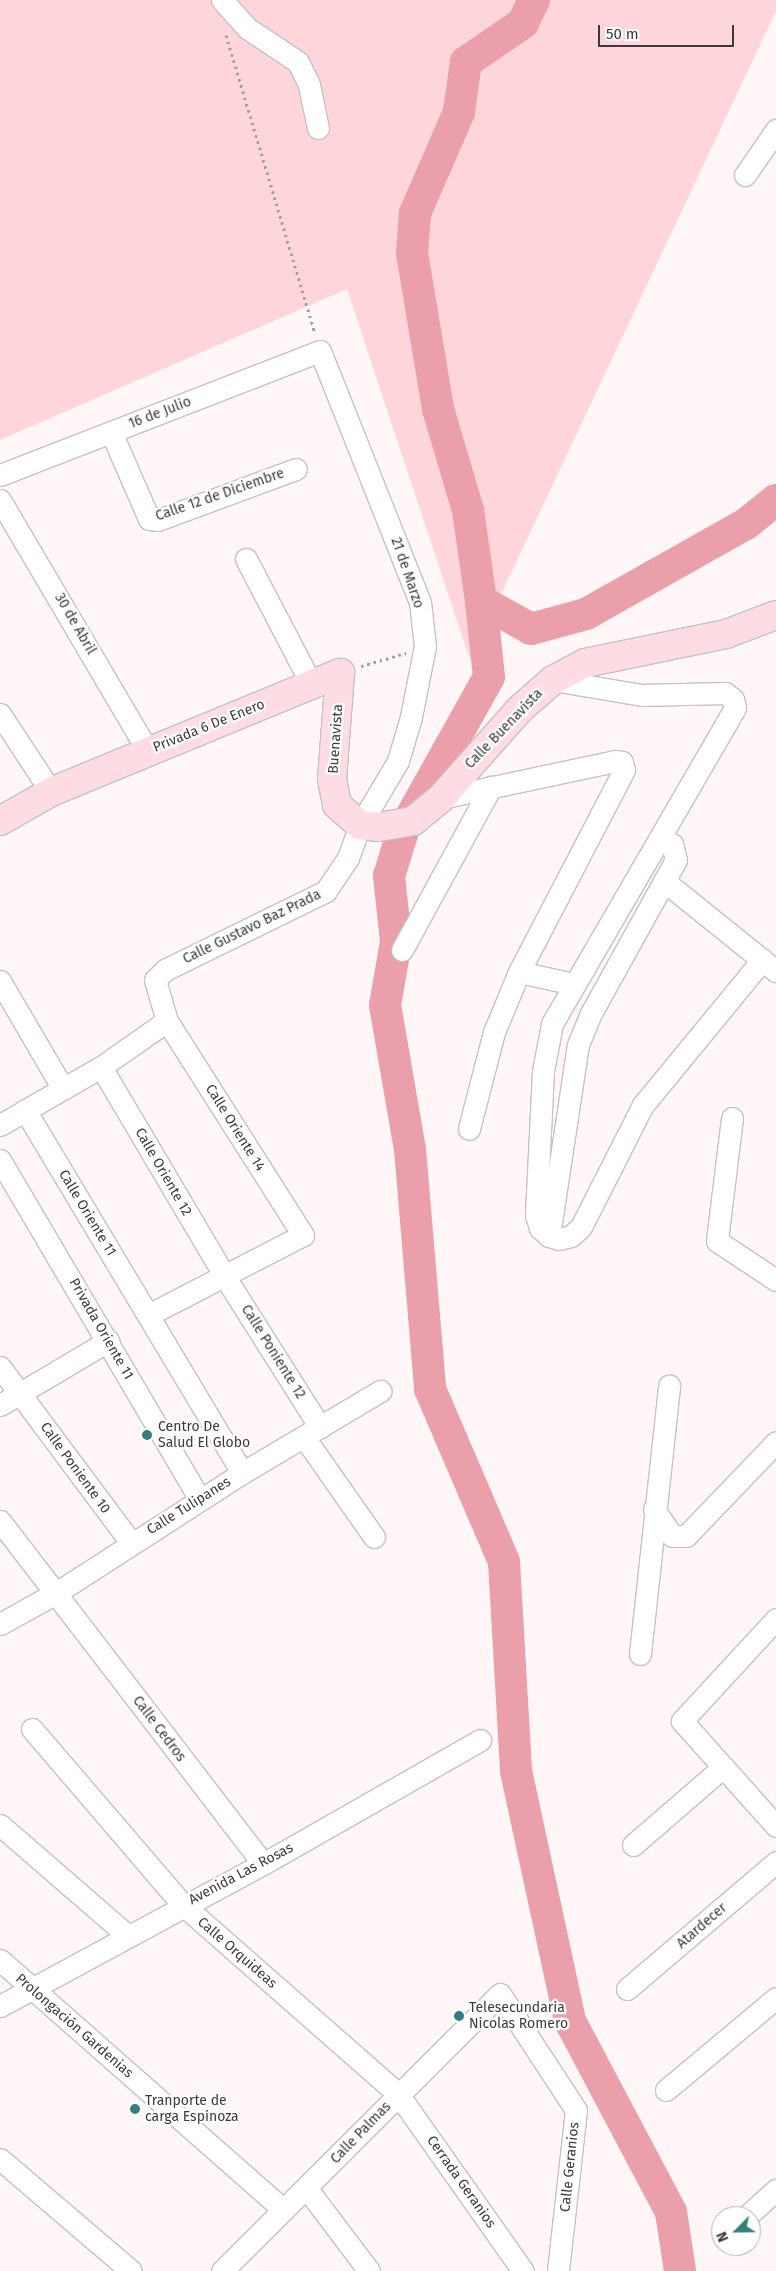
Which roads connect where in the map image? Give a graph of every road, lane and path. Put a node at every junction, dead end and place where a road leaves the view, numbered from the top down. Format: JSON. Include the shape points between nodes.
{"nodes":[{"id":1,"x":222,"y":0,"type":"edge"},
{"id":2,"x":224,"y":27,"type":"dead end"},
{"id":3,"x":318,"y":128,"type":"dead end"},
{"id":4,"x":776,"y":130,"type":"edge"},
{"id":5,"x":745,"y":175,"type":"dead end"},
{"id":6,"x":320,"y":351,"type":"junction"},
{"id":7,"x":111,"y":432,"type":"junction"},
{"id":8,"x":296,"y":469,"type":"dead end"},
{"id":9,"x":0,"y":475,"type":"edge"},
{"id":10,"x":0,"y":500,"type":"edge"},
{"id":11,"x":246,"y":559,"type":"dead end"},
{"id":12,"x":776,"y":615,"type":"edge"},
{"id":13,"x":425,"y":646,"type":"junction"},
{"id":14,"x":340,"y":673,"type":"junction"},
{"id":15,"x":553,"y":680,"type":"junction"},
{"id":16,"x":312,"y":685,"type":"junction"},
{"id":17,"x":0,"y":714,"type":"edge"},
{"id":18,"x":147,"y":750,"type":"junction"},
{"id":19,"x":491,"y":787,"type":"junction"},
{"id":20,"x":51,"y":792,"type":"junction"},
{"id":21,"x":441,"y":798,"type":"junction"},
{"id":22,"x":0,"y":821,"type":"edge"},
{"id":23,"x":372,"y":825,"type":"junction"},
{"id":24,"x":660,"y":839,"type":"junction"},
{"id":25,"x":664,"y":881,"type":"junction"},
{"id":26,"x":402,"y":950,"type":"dead end"},
{"id":27,"x":771,"y":967,"type":"edge"},
{"id":28,"x":166,"y":970,"type":"joint"},
{"id":29,"x":519,"y":972,"type":"junction"},
{"id":30,"x":0,"y":981,"type":"edge"},
{"id":31,"x":574,"y":984,"type":"junction"},
{"id":32,"x":167,"y":1021,"type":"junction"},
{"id":33,"x":101,"y":1067,"type":"junction"},
{"id":34,"x":63,"y":1089,"type":"junction"},
{"id":35,"x":25,"y":1110,"type":"junction"},
{"id":36,"x":732,"y":1118,"type":"dead end"},
{"id":37,"x":0,"y":1125,"type":"edge"},
{"id":38,"x":469,"y":1129,"type":"dead end"},
{"id":39,"x":0,"y":1160,"type":"edge"},
{"id":40,"x":549,"y":1236,"type":"junction"},
{"id":41,"x":225,"y":1277,"type":"junction"},
{"id":42,"x":776,"y":1280,"type":"edge"},
{"id":43,"x":148,"y":1316,"type":"junction"},
{"id":44,"x":108,"y":1341,"type":"junction"},
{"id":45,"x":0,"y":1367,"type":"edge"},
{"id":46,"x":669,"y":1386,"type":"dead end"},
{"id":47,"x":380,"y":1392,"type":"dead end"},
{"id":48,"x":20,"y":1394,"type":"junction"},
{"id":49,"x":0,"y":1405,"type":"edge"},
{"id":50,"x":312,"y":1432,"type":"junction"},
{"id":51,"x":776,"y":1442,"type":"edge"},
{"id":52,"x":242,"y":1473,"type":"junction"},
{"id":53,"x":200,"y":1500,"type":"junction"},
{"id":54,"x":654,"y":1509,"type":"junction"},
{"id":55,"x":0,"y":1521,"type":"edge"},
{"id":56,"x":374,"y":1537,"type":"dead end"},
{"id":57,"x":130,"y":1543,"type":"junction"},
{"id":58,"x":56,"y":1593,"type":"junction"},
{"id":59,"x":776,"y":1619,"type":"edge"},
{"id":60,"x":0,"y":1624,"type":"edge"},
{"id":61,"x":640,"y":1654,"type":"dead end"},
{"id":62,"x":32,"y":1730,"type":"dead end"},
{"id":63,"x":480,"y":1740,"type":"dead end"},
{"id":64,"x":723,"y":1766,"type":"junction"},
{"id":65,"x":0,"y":1825,"type":"edge"},
{"id":66,"x":776,"y":1826,"type":"edge"},
{"id":67,"x":632,"y":1845,"type":"dead end"},
{"id":68,"x":776,"y":1862,"type":"edge"},
{"id":69,"x":263,"y":1864,"type":"junction"},
{"id":70,"x":183,"y":1905,"type":"junction"},
{"id":71,"x":128,"y":1936,"type":"junction"},
{"id":72,"x":0,"y":1960,"type":"edge"},
{"id":73,"x":32,"y":1989,"type":"junction"},
{"id":74,"x":627,"y":1989,"type":"dead end"},
{"id":75,"x":500,"y":1994,"type":"joint"},
{"id":76,"x":776,"y":1998,"type":"edge"},
{"id":77,"x":0,"y":2006,"type":"edge"},
{"id":78,"x":666,"y":2090,"type":"dead end"},
{"id":79,"x":398,"y":2094,"type":"junction"},
{"id":80,"x":0,"y":2159,"type":"edge"},
{"id":81,"x":307,"y":2189,"type":"junction"},
{"id":82,"x":776,"y":2190,"type":"edge"},
{"id":83,"x":758,"y":2206,"type":"edge"},
{"id":84,"x":284,"y":2210,"type":"junction"},
{"id":85,"x":131,"y":2271,"type":"edge"},
{"id":86,"x":222,"y":2271,"type":"edge"},
{"id":87,"x":369,"y":2271,"type":"edge"},
{"id":88,"x":523,"y":2271,"type":"edge"},
{"id":89,"x":558,"y":2271,"type":"edge"}],
"edges":[{"from":1,"to":3,"type":"street","via":[[246,28],[298,62],[309,84]]},
{"from":2,"to":6,"type":"path"},
{"from":4,"to":5,"type":"street"},
{"from":6,"to":7,"type":"street","name":"16 de Julio"},
{"from":6,"to":13,"type":"street","name":"21 de Marzo","via":[[420,602]]},
{"from":7,"to":8,"type":"street","name":"Calle 12 de Diciembre","via":[[148,519],[158,520]]},
{"from":7,"to":9,"type":"street","name":"16 de Julio"},
{"from":10,"to":18,"type":"street","name":"30 de Abril"},
{"from":11,"to":16,"type":"street"},
{"from":12,"to":15,"type":"street","name":"Calle Buenavista","via":[[726,634],[585,663]]},
{"from":13,"to":14,"type":"path"},
{"from":13,"to":23,"type":"street","name":"21 de Marzo","via":[[411,717],[398,761]]},
{"from":14,"to":16,"type":"street","name":"Privada 6 De Enero"},
{"from":14,"to":23,"type":"street","name":"Buenavista","via":[[332,779],[337,805]]},
{"from":15,"to":21,"type":"street","name":"Calle Buenavista","via":[[513,716]]},
{"from":15,"to":24,"type":"street","via":[[642,694],[725,693],[732,699],[735,708]]},
{"from":16,"to":18,"type":"street","name":"Privada 6 De Enero"},
{"from":17,"to":20,"type":"street"},
{"from":18,"to":20,"type":"street","name":"Privada 6 De Enero"},
{"from":19,"to":21,"type":"street"},
{"from":19,"to":26,"type":"street"},
{"from":19,"to":29,"type":"street","via":[[615,761],[622,762],[624,770]]},
{"from":20,"to":22,"type":"street","name":"Privada 6 De Enero"},
{"from":21,"to":23,"type":"street","name":"Calle Buenavista","via":[[413,821]]},
{"from":23,"to":28,"type":"street","name":"Calle Gustavo Baz Prada","via":[[326,891]]},
{"from":24,"to":25,"type":"street","via":[[672,844],[676,851],[676,860]]},
{"from":24,"to":31,"type":"street"},
{"from":25,"to":27,"type":"street"},
{"from":25,"to":40,"type":"street","via":[[590,1015],[578,1045]]},
{"from":27,"to":40,"type":"street","via":[[643,1105],[581,1227],[571,1236]]},
{"from":28,"to":32,"type":"street","name":"Calle Oriente 14","via":[[155,980]]},
{"from":29,"to":31,"type":"street"},
{"from":29,"to":38,"type":"street","via":[[494,1032]]},
{"from":30,"to":34,"type":"street"},
{"from":31,"to":40,"type":"street","via":[[552,1024],[546,1047],[536,1215],[540,1228]]},
{"from":32,"to":33,"type":"street"},
{"from":32,"to":41,"type":"street","name":"Calle Oriente 14","via":[[303,1235]]},
{"from":33,"to":34,"type":"street"},
{"from":33,"to":41,"type":"street","name":"Calle Oriente 12"},
{"from":34,"to":35,"type":"street"},
{"from":35,"to":37,"type":"street"},
{"from":35,"to":43,"type":"street","name":"Calle Oriente 11"},
{"from":36,"to":42,"type":"street","via":[[717,1241]]},
{"from":39,"to":44,"type":"street","name":"Privada Oriente 11"},
{"from":41,"to":43,"type":"street"},
{"from":41,"to":50,"type":"street","name":"Calle Poniente 12"},
{"from":43,"to":52,"type":"street","name":"Calle Oriente 11"},
{"from":44,"to":48,"type":"street"},
{"from":44,"to":53,"type":"street","name":"Privada Oriente 11"},
{"from":45,"to":48,"type":"street","name":"Calle Poniente 10"},
{"from":46,"to":54,"type":"street"},
{"from":47,"to":50,"type":"street","name":"Calle Tulipanes"},
{"from":48,"to":49,"type":"street"},
{"from":48,"to":57,"type":"street","name":"Calle Poniente 10"},
{"from":50,"to":52,"type":"street","name":"Calle Tulipanes"},
{"from":50,"to":56,"type":"street","name":"Calle Poniente 12"},
{"from":51,"to":54,"type":"street","via":[[686,1536],[672,1536]]},
{"from":52,"to":53,"type":"street","name":"Calle Tulipanes"},
{"from":53,"to":57,"type":"street","name":"Calle Tulipanes"},
{"from":54,"to":61,"type":"street"},
{"from":55,"to":58,"type":"street","name":"Calle Cedros"},
{"from":57,"to":58,"type":"street","name":"Calle Tulipanes"},
{"from":58,"to":60,"type":"street","name":"Calle Tulipanes"},
{"from":58,"to":69,"type":"street","name":"Calle Cedros"},
{"from":59,"to":64,"type":"street","via":[[682,1721]]},
{"from":62,"to":70,"type":"street","name":"Calle Orquideas"},
{"from":63,"to":69,"type":"street","name":"Avenida Las Rosas"},
{"from":64,"to":66,"type":"street"},
{"from":64,"to":67,"type":"street"},
{"from":65,"to":71,"type":"street"},
{"from":68,"to":74,"type":"street","name":"Atardecer"},
{"from":69,"to":70,"type":"street","name":"Avenida Las Rosas"},
{"from":70,"to":71,"type":"street","name":"Avenida Las Rosas"},
{"from":70,"to":79,"type":"street","name":"Calle Orquideas"},
{"from":71,"to":73,"type":"street","name":"Avenida Las Rosas"},
{"from":72,"to":73,"type":"street","name":"Prolongación Gardenias"},
{"from":73,"to":77,"type":"street","name":"Avenida Las Rosas"},
{"from":73,"to":84,"type":"street","name":"Prolongación Gardenias"},
{"from":75,"to":79,"type":"street","name":"Calle Palmas"},
{"from":75,"to":89,"type":"street","name":"Calle Geranios","via":[[576,2110]]},
{"from":76,"to":78,"type":"street"},
{"from":79,"to":81,"type":"street","name":"Calle Palmas"},
{"from":79,"to":88,"type":"street","name":"Cerrada Geranios"},
{"from":80,"to":85,"type":"street"},
{"from":81,"to":84,"type":"street","name":"Calle Palmas"},
{"from":81,"to":87,"type":"street"},
{"from":82,"to":83,"type":"street"},
{"from":84,"to":86,"type":"street","name":"Calle Palmas"}]}
